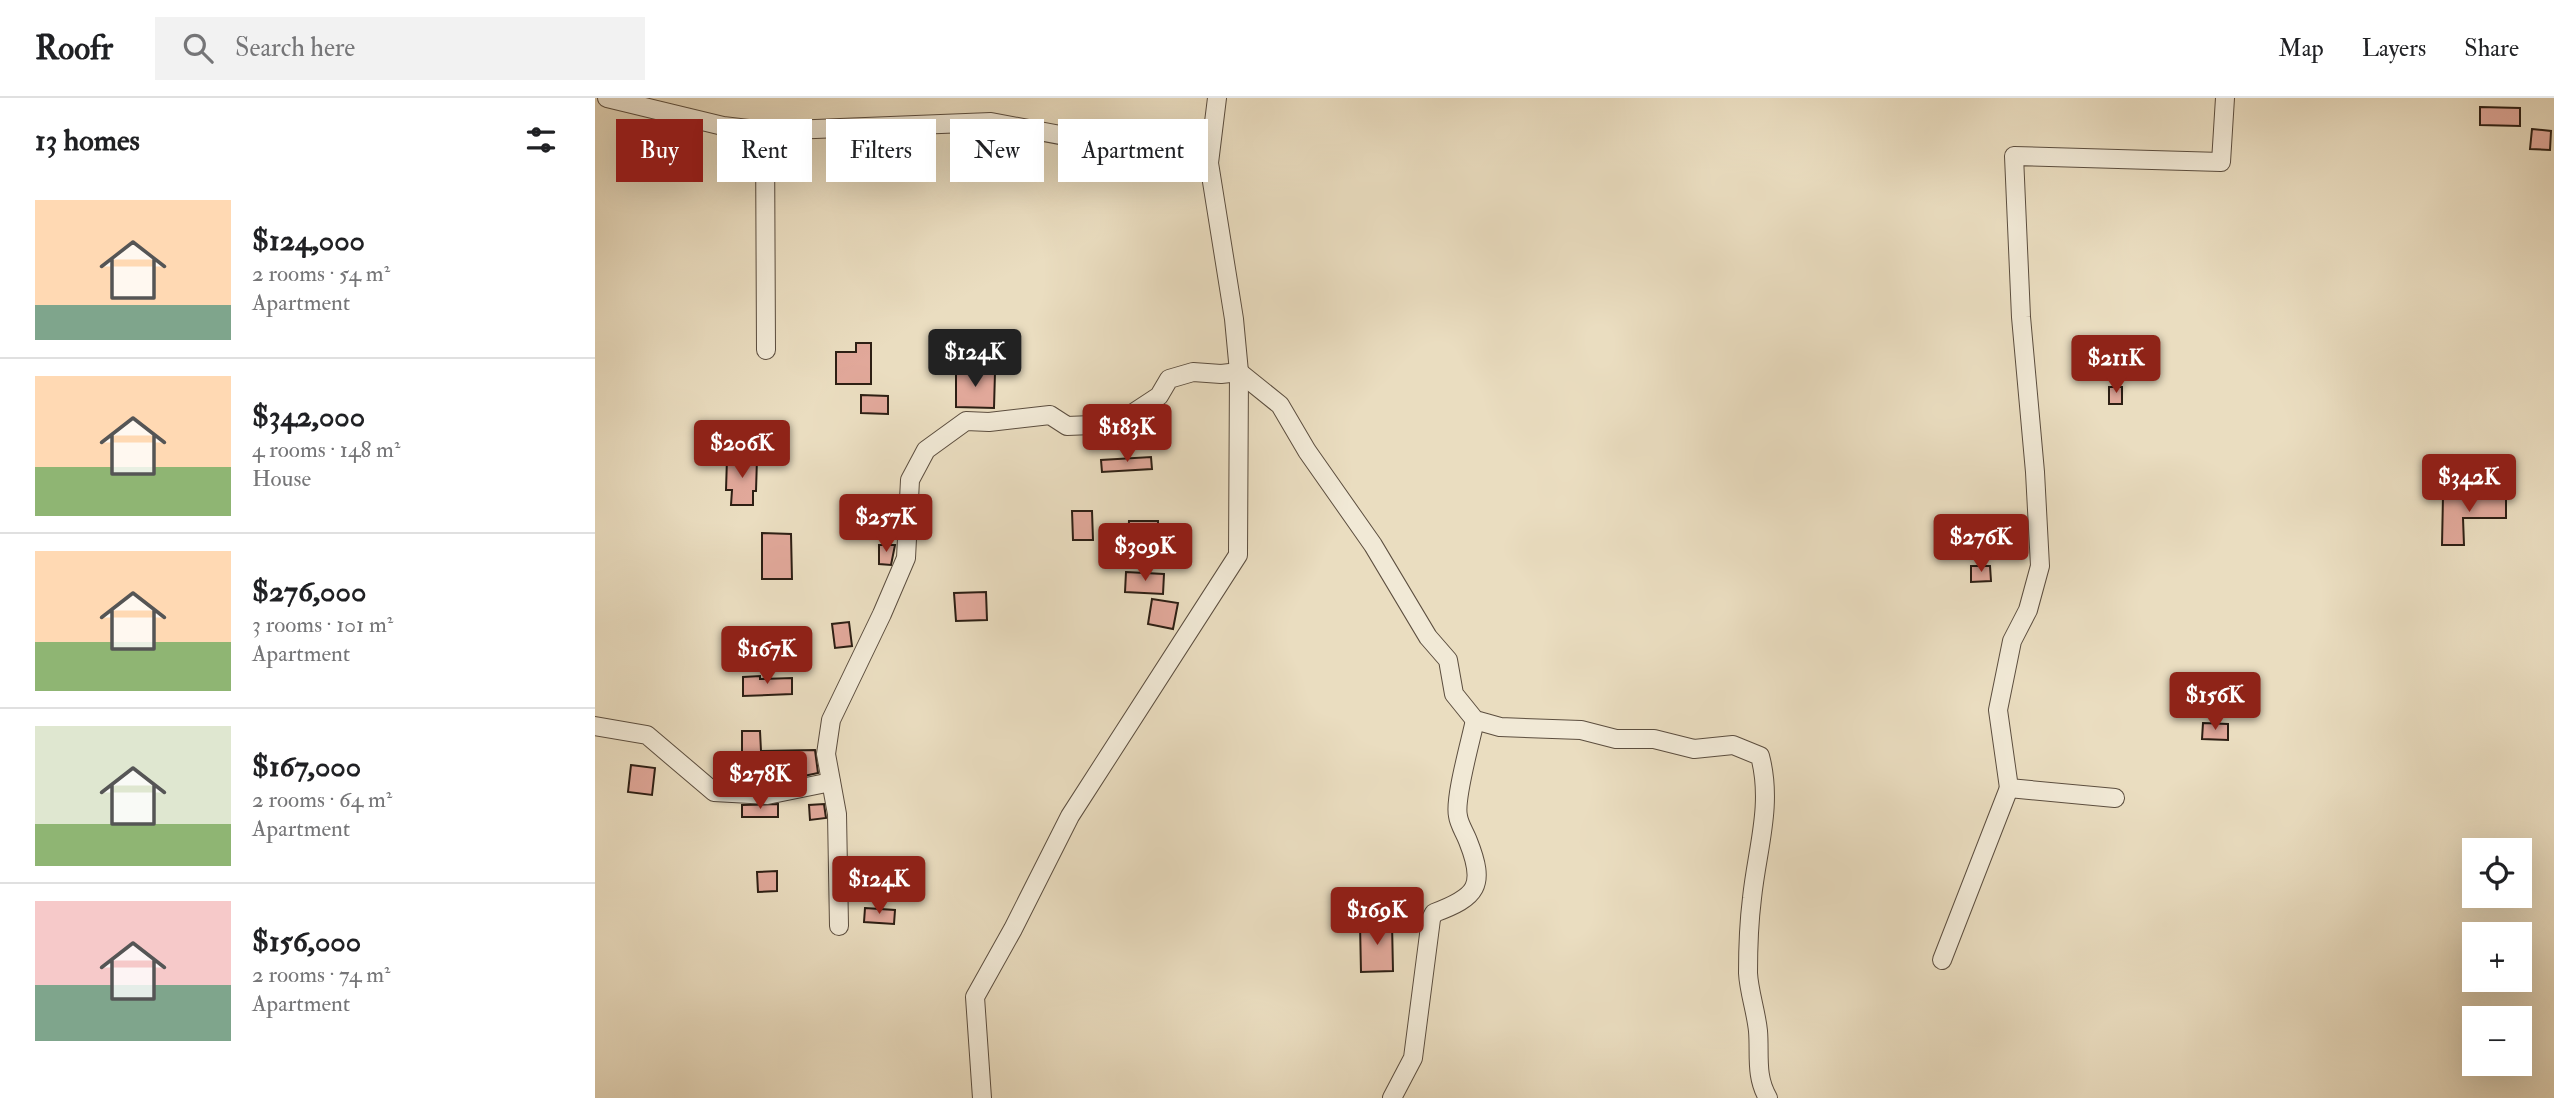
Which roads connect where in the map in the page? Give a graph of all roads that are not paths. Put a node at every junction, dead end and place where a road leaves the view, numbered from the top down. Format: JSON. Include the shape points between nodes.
{"nodes":[{"id":1,"x":607,"y":98,"type":"edge"},
{"id":2,"x":1216,"y":98,"type":"edge"},
{"id":3,"x":2225,"y":98,"type":"edge"},
{"id":4,"x":717,"y":125,"type":"edge"},
{"id":5,"x":812,"y":129,"type":"edge"},
{"id":6,"x":1209,"y":163,"type":"junction"},
{"id":7,"x":765,"y":182,"type":"edge"},
{"id":8,"x":766,"y":350,"type":"dead end"},
{"id":9,"x":1239,"y":372,"type":"junction"},
{"id":10,"x":1475,"y":720,"type":"junction"},
{"id":11,"x":595,"y":726,"type":"edge"},
{"id":12,"x":831,"y":782,"type":"junction"},
{"id":13,"x":2009,"y":788,"type":"junction"},
{"id":14,"x":2115,"y":798,"type":"dead end"},
{"id":15,"x":839,"y":926,"type":"dead end"},
{"id":16,"x":1942,"y":960,"type":"dead end"},
{"id":17,"x":982,"y":1098,"type":"edge"},
{"id":18,"x":1392,"y":1098,"type":"edge"},
{"id":19,"x":1768,"y":1098,"type":"edge"}],
"edges":[{"from":1,"to":4,"type":"street"},
{"from":2,"to":6,"type":"street"},
{"from":3,"to":13,"type":"street","via":[[2221,162],[2014,156],[2040,566],[2028,610],[2012,641],[1998,710]]},
{"from":5,"to":6,"type":"street","via":[[991,122]]},
{"from":6,"to":9,"type":"street"},
{"from":7,"to":8,"type":"street"},
{"from":9,"to":10,"type":"street","via":[[1280,405],[1373,545],[1427,637],[1448,660],[1454,694]]},
{"from":9,"to":12,"type":"street","via":[[1193,372],[1169,379],[1159,396],[1121,421],[1067,426],[1050,415],[966,421],[926,450],[910,480],[906,558],[831,720],[826,754]]},
{"from":9,"to":17,"type":"street","via":[[1238,555],[1070,816],[975,997]]},
{"from":10,"to":18,"type":"street","via":[[1457,815],[1478,865],[1474,889],[1462,902],[1434,913],[1431,919],[1413,1058]]},
{"from":10,"to":19,"type":"street","via":[[1500,727],[1581,730],[1694,749],[1733,745],[1760,756],[1766,780],[1764,825],[1751,901],[1748,972],[1758,1031],[1757,1062]]},
{"from":11,"to":12,"type":"street","via":[[647,735],[714,792],[767,795]]},
{"from":12,"to":15,"type":"street","via":[[837,814]]},
{"from":13,"to":14,"type":"street"},
{"from":13,"to":16,"type":"street"}]}
